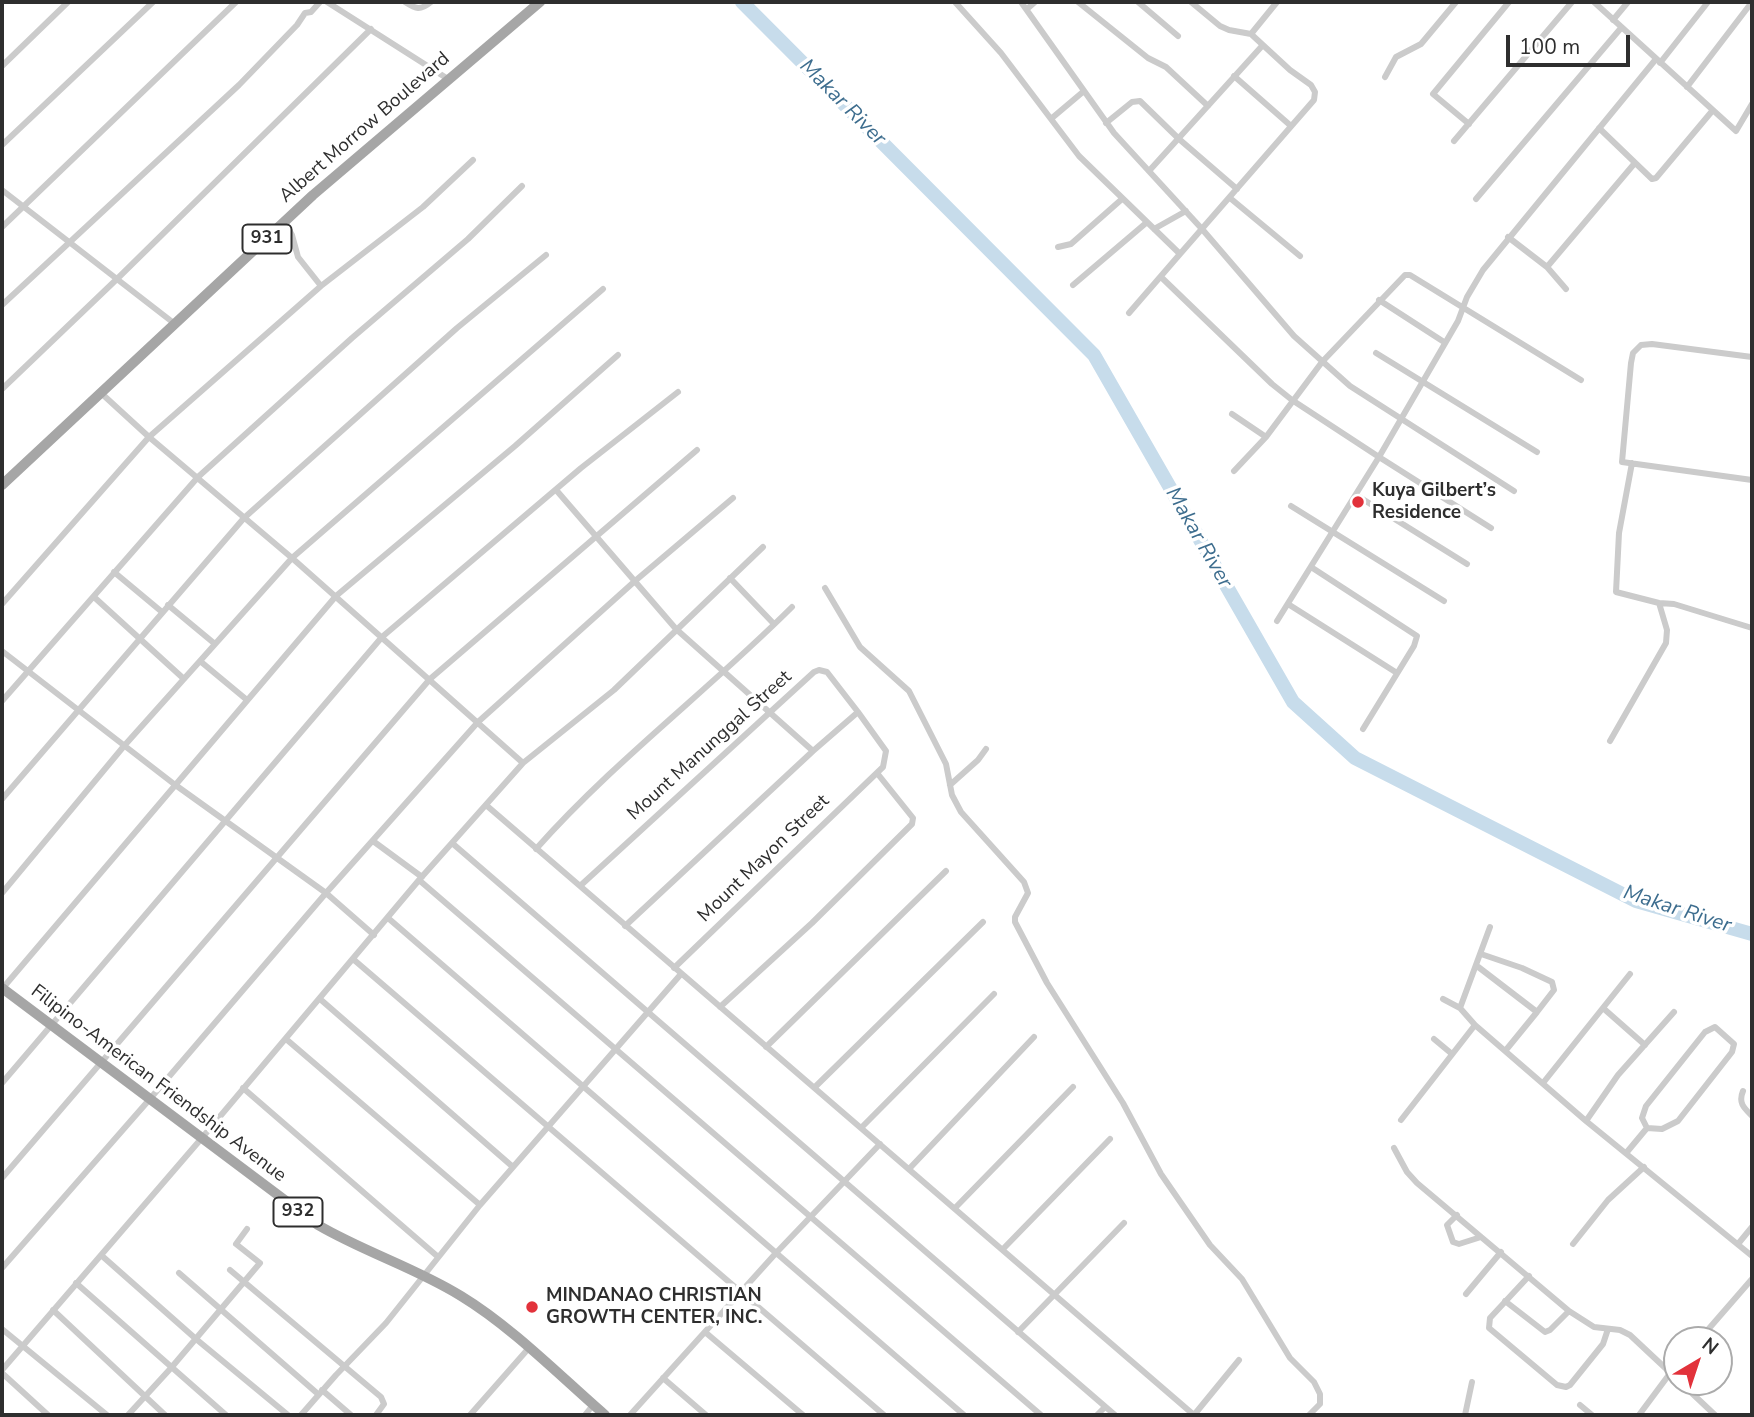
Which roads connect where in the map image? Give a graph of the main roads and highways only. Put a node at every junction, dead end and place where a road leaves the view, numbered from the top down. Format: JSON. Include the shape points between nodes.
{"nodes":[{"id":1,"x":540,"y":2,"type":"edge"},
{"id":2,"x":2,"y":485,"type":"edge"},
{"id":3,"x":2,"y":988,"type":"edge"},
{"id":4,"x":605,"y":1415,"type":"edge"}],
"edges":[{"from":1,"to":2,"type":"main road","name":"Albert Morrow Boulevard","number":"931","via":[[285,223]]},
{"from":3,"to":4,"type":"main road","name":"Filipino-American Friendship Avenue","number":"932","via":[[318,1225],[480,1308]]}]}
